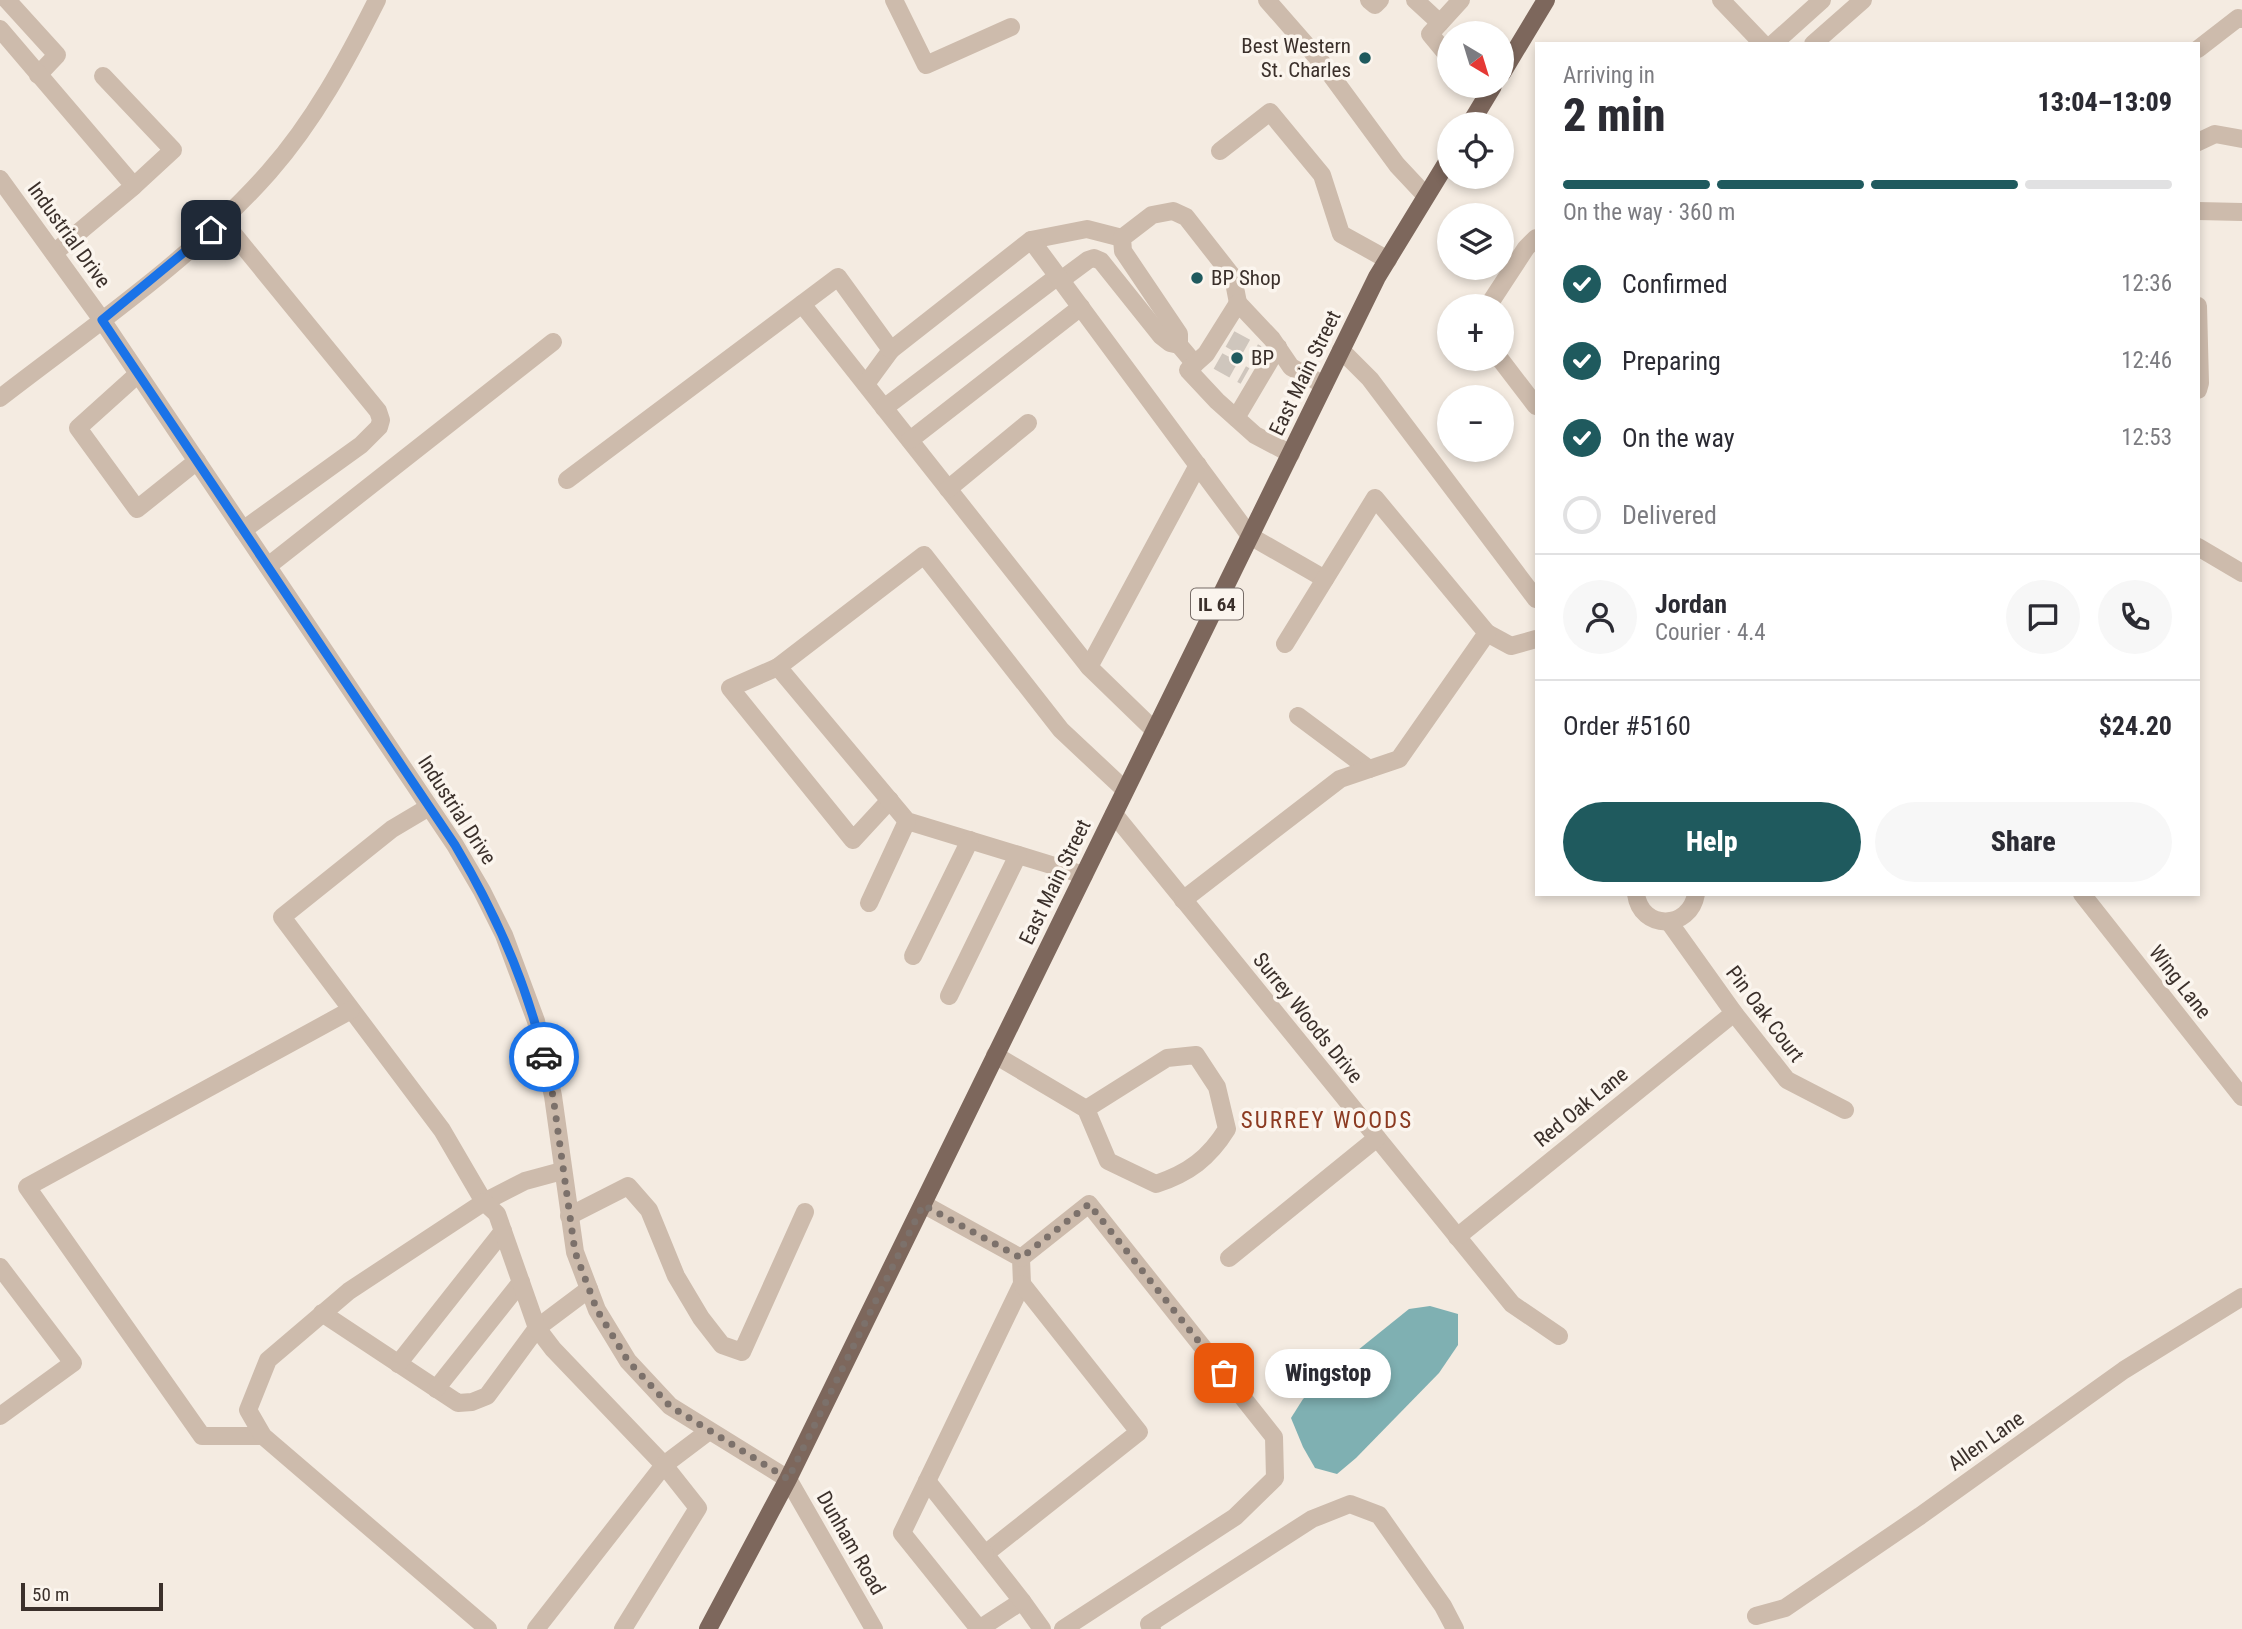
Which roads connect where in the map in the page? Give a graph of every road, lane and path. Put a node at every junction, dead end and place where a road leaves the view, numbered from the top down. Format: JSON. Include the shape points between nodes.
{"nodes":[{"id":1,"x":7,"y":0,"type":"edge"},
{"id":2,"x":377,"y":0,"type":"edge"},
{"id":3,"x":894,"y":0,"type":"edge"},
{"id":4,"x":1267,"y":0,"type":"edge"},
{"id":5,"x":1369,"y":0,"type":"edge"},
{"id":6,"x":1380,"y":0,"type":"edge"},
{"id":7,"x":1415,"y":0,"type":"edge"},
{"id":8,"x":1461,"y":0,"type":"edge"},
{"id":9,"x":1546,"y":0,"type":"edge"},
{"id":10,"x":1721,"y":0,"type":"edge"},
{"id":11,"x":1822,"y":0,"type":"edge"},
{"id":12,"x":1863,"y":0,"type":"edge"},
{"id":13,"x":2242,"y":19,"type":"edge"},
{"id":14,"x":1438,"y":21,"type":"edge"},
{"id":15,"x":1442,"y":21,"type":"edge"},
{"id":16,"x":1437,"y":26,"type":"edge"},
{"id":17,"x":1011,"y":27,"type":"dead end"},
{"id":18,"x":0,"y":29,"type":"edge"},
{"id":19,"x":1437,"y":42,"type":"edge"},
{"id":20,"x":1761,"y":42,"type":"edge"},
{"id":21,"x":1775,"y":42,"type":"edge"},
{"id":22,"x":1815,"y":42,"type":"edge"},
{"id":23,"x":2200,"y":47,"type":"edge"},
{"id":24,"x":1514,"y":53,"type":"edge"},
{"id":25,"x":38,"y":75,"type":"junction"},
{"id":26,"x":103,"y":76,"type":"dead end"},
{"id":27,"x":2242,"y":139,"type":"edge"},
{"id":28,"x":2200,"y":141,"type":"edge"},
{"id":29,"x":1220,"y":151,"type":"dead end"},
{"id":30,"x":1437,"y":178,"type":"edge"},
{"id":31,"x":0,"y":179,"type":"edge"},
{"id":32,"x":134,"y":186,"type":"junction"},
{"id":33,"x":1426,"y":196,"type":"junction"},
{"id":34,"x":2200,"y":211,"type":"edge"},
{"id":35,"x":2242,"y":212,"type":"edge"},
{"id":36,"x":222,"y":220,"type":"junction"},
{"id":37,"x":1122,"y":238,"type":"junction"},
{"id":38,"x":1535,"y":239,"type":"edge"},
{"id":39,"x":1031,"y":240,"type":"junction"},
{"id":40,"x":54,"y":253,"type":"junction"},
{"id":41,"x":1388,"y":260,"type":"junction"},
{"id":42,"x":1060,"y":278,"type":"junction"},
{"id":43,"x":1496,"y":294,"type":"edge"},
{"id":44,"x":1238,"y":303,"type":"junction"},
{"id":45,"x":802,"y":304,"type":"junction"},
{"id":46,"x":1081,"y":307,"type":"junction"},
{"id":47,"x":102,"y":320,"type":"junction"},
{"id":48,"x":553,"y":342,"type":"dead end"},
{"id":49,"x":1179,"y":345,"type":"junction"},
{"id":50,"x":891,"y":350,"type":"junction"},
{"id":51,"x":1341,"y":351,"type":"junction"},
{"id":52,"x":1268,"y":354,"type":"junction"},
{"id":53,"x":1206,"y":360,"type":"junction"},
{"id":54,"x":1509,"y":371,"type":"edge"},
{"id":55,"x":138,"y":374,"type":"junction"},
{"id":56,"x":866,"y":384,"type":"junction"},
{"id":57,"x":1324,"y":385,"type":"junction"},
{"id":58,"x":0,"y":398,"type":"edge"},
{"id":59,"x":1535,"y":405,"type":"edge"},
{"id":60,"x":884,"y":408,"type":"junction"},
{"id":61,"x":1236,"y":418,"type":"junction"},
{"id":62,"x":1028,"y":423,"type":"dead end"},
{"id":63,"x":910,"y":440,"type":"junction"},
{"id":64,"x":1291,"y":454,"type":"junction"},
{"id":65,"x":197,"y":461,"type":"junction"},
{"id":66,"x":1198,"y":466,"type":"junction"},
{"id":67,"x":567,"y":480,"type":"dead end"},
{"id":68,"x":948,"y":489,"type":"junction"},
{"id":69,"x":243,"y":530,"type":"junction"},
{"id":70,"x":1250,"y":536,"type":"junction"},
{"id":71,"x":2200,"y":548,"type":"edge"},
{"id":72,"x":268,"y":566,"type":"junction"},
{"id":73,"x":2242,"y":573,"type":"edge"},
{"id":74,"x":1325,"y":579,"type":"junction"},
{"id":75,"x":1535,"y":598,"type":"edge"},
{"id":76,"x":1486,"y":633,"type":"junction"},
{"id":77,"x":1535,"y":639,"type":"edge"},
{"id":78,"x":1285,"y":644,"type":"dead end"},
{"id":79,"x":778,"y":667,"type":"junction"},
{"id":80,"x":1089,"y":667,"type":"junction"},
{"id":81,"x":1298,"y":716,"type":"dead end"},
{"id":82,"x":1155,"y":730,"type":"junction"},
{"id":83,"x":1369,"y":769,"type":"junction"},
{"id":84,"x":1125,"y":790,"type":"junction"},
{"id":85,"x":890,"y":800,"type":"junction"},
{"id":86,"x":429,"y":807,"type":"junction"},
{"id":87,"x":1114,"y":814,"type":"junction"},
{"id":88,"x":907,"y":821,"type":"junction"},
{"id":89,"x":970,"y":840,"type":"junction"},
{"id":90,"x":1018,"y":855,"type":"junction"},
{"id":91,"x":1084,"y":875,"type":"junction"},
{"id":92,"x":1637,"y":896,"type":"edge"},
{"id":93,"x":1695,"y":896,"type":"edge"},
{"id":94,"x":2084,"y":896,"type":"edge"},
{"id":95,"x":1183,"y":900,"type":"junction"},
{"id":96,"x":869,"y":903,"type":"dead end"},
{"id":97,"x":1670,"y":922,"type":"junction"},
{"id":98,"x":913,"y":956,"type":"dead end"},
{"id":99,"x":949,"y":996,"type":"dead end"},
{"id":100,"x":351,"y":1010,"type":"junction"},
{"id":101,"x":1734,"y":1013,"type":"junction"},
{"id":102,"x":995,"y":1055,"type":"junction"},
{"id":103,"x":2242,"y":1097,"type":"edge"},
{"id":104,"x":1086,"y":1109,"type":"junction"},
{"id":105,"x":1845,"y":1110,"type":"dead end"},
{"id":106,"x":1377,"y":1138,"type":"junction"},
{"id":107,"x":562,"y":1171,"type":"junction"},
{"id":108,"x":484,"y":1202,"type":"junction"},
{"id":109,"x":923,"y":1205,"type":"junction"},
{"id":110,"x":804,"y":1212,"type":"dead end"},
{"id":111,"x":569,"y":1216,"type":"junction"},
{"id":112,"x":503,"y":1231,"type":"junction"},
{"id":113,"x":1457,"y":1237,"type":"junction"},
{"id":114,"x":1021,"y":1258,"type":"junction"},
{"id":115,"x":1229,"y":1258,"type":"dead end"},
{"id":116,"x":0,"y":1267,"type":"edge"},
{"id":117,"x":521,"y":1282,"type":"junction"},
{"id":118,"x":1022,"y":1284,"type":"junction"},
{"id":119,"x":589,"y":1289,"type":"junction"},
{"id":120,"x":2242,"y":1297,"type":"edge"},
{"id":121,"x":322,"y":1314,"type":"junction"},
{"id":122,"x":537,"y":1328,"type":"junction"},
{"id":123,"x":1559,"y":1336,"type":"dead end"},
{"id":124,"x":398,"y":1364,"type":"junction"},
{"id":125,"x":436,"y":1389,"type":"junction"},
{"id":126,"x":0,"y":1416,"type":"edge"},
{"id":127,"x":709,"y":1431,"type":"junction"},
{"id":128,"x":263,"y":1436,"type":"junction"},
{"id":129,"x":664,"y":1465,"type":"junction"},
{"id":130,"x":788,"y":1479,"type":"junction"},
{"id":131,"x":927,"y":1481,"type":"junction"},
{"id":132,"x":985,"y":1554,"type":"junction"},
{"id":133,"x":1022,"y":1601,"type":"junction"},
{"id":134,"x":1756,"y":1616,"type":"dead end"},
{"id":135,"x":488,"y":1629,"type":"edge"},
{"id":136,"x":536,"y":1629,"type":"edge"},
{"id":137,"x":623,"y":1629,"type":"edge"},
{"id":138,"x":708,"y":1629,"type":"edge"},
{"id":139,"x":874,"y":1629,"type":"edge"},
{"id":140,"x":1042,"y":1629,"type":"edge"},
{"id":141,"x":1063,"y":1629,"type":"edge"},
{"id":142,"x":1152,"y":1629,"type":"edge"},
{"id":143,"x":1455,"y":1629,"type":"edge"}],
"edges":[{"from":1,"to":25,"type":"street","via":[[57,55]]},
{"from":2,"to":36,"type":"street","via":[[314,114],[271,170]]},
{"from":3,"to":17,"type":"street","via":[[926,65]]},
{"from":4,"to":33,"type":"street","via":[[1322,62],[1397,165]]},
{"from":5,"to":6,"type":"street","via":[[1375,5]]},
{"from":7,"to":14,"type":"street"},
{"from":8,"to":15,"type":"street"},
{"from":9,"to":24,"type":"main road"},
{"from":10,"to":20,"type":"street"},
{"from":11,"to":21,"type":"street"},
{"from":12,"to":22,"type":"street"},
{"from":13,"to":23,"type":"street"},
{"from":16,"to":19,"type":"street","via":[[1430,34]]},
{"from":18,"to":25,"type":"street"},
{"from":25,"to":32,"type":"street"},
{"from":26,"to":32,"type":"street","via":[[173,150]]},
{"from":27,"to":28,"type":"street","via":[[2215,134]]},
{"from":29,"to":41,"type":"street","via":[[1270,112],[1322,175],[1340,234]]},
{"from":30,"to":33,"type":"main road","name":"East Main Street","number":"IL 64"},
{"from":31,"to":40,"type":"street","name":"Industrial Drive"},
{"from":32,"to":40,"type":"street"},
{"from":33,"to":41,"type":"main road","name":"East Main Street","number":"IL 64"},
{"from":34,"to":35,"type":"street"},
{"from":36,"to":47,"type":"street"},
{"from":36,"to":69,"type":"street","via":[[381,420],[361,445]]},
{"from":37,"to":39,"type":"street","via":[[1087,229]]},
{"from":37,"to":44,"type":"street","via":[[1152,215],[1173,211],[1186,218],[1233,276]]},
{"from":37,"to":49,"type":"street","via":[[1123,251],[1179,334]]},
{"from":38,"to":43,"type":"street"},
{"from":39,"to":42,"type":"street"},
{"from":39,"to":50,"type":"street"},
{"from":40,"to":47,"type":"street","name":"Industrial Drive"},
{"from":41,"to":51,"type":"main road","name":"East Main Street","number":"IL 64"},
{"from":42,"to":46,"type":"street"},
{"from":42,"to":49,"type":"street","via":[[1088,260],[1101,261],[1161,336]]},
{"from":42,"to":60,"type":"street"},
{"from":44,"to":52,"type":"street"},
{"from":44,"to":53,"type":"street","via":[[1224,336]]},
{"from":45,"to":50,"type":"street","via":[[838,278]]},
{"from":45,"to":56,"type":"street"},
{"from":45,"to":67,"type":"street"},
{"from":46,"to":63,"type":"street"},
{"from":46,"to":66,"type":"street"},
{"from":47,"to":55,"type":"street","name":"Industrial Drive"},
{"from":47,"to":58,"type":"street"},
{"from":48,"to":72,"type":"street"},
{"from":49,"to":53,"type":"street"},
{"from":50,"to":56,"type":"street"},
{"from":51,"to":57,"type":"main road","name":"East Main Street","number":"IL 64"},
{"from":51,"to":75,"type":"street","via":[[1370,379]]},
{"from":52,"to":57,"type":"street"},
{"from":52,"to":61,"type":"street","via":[[1251,379]]},
{"from":53,"to":61,"type":"street","via":[[1188,370]]},
{"from":54,"to":59,"type":"street"},
{"from":55,"to":65,"type":"street","name":"Industrial Drive"},
{"from":55,"to":65,"type":"street","via":[[78,428],[136,509]]},
{"from":56,"to":60,"type":"street"},
{"from":57,"to":64,"type":"main road","name":"East Main Street","number":"IL 64"},
{"from":60,"to":63,"type":"street"},
{"from":61,"to":64,"type":"street","via":[[1255,435]]},
{"from":62,"to":68,"type":"street"},
{"from":63,"to":68,"type":"street"},
{"from":64,"to":70,"type":"main road","name":"East Main Street","number":"IL 64"},
{"from":65,"to":69,"type":"street","name":"Industrial Drive"},
{"from":66,"to":70,"type":"street"},
{"from":66,"to":80,"type":"street"},
{"from":68,"to":80,"type":"street"},
{"from":69,"to":72,"type":"street","name":"Industrial Drive"},
{"from":70,"to":74,"type":"street"},
{"from":70,"to":82,"type":"main road","name":"East Main Street","number":"IL 64"},
{"from":71,"to":73,"type":"street"},
{"from":72,"to":86,"type":"street","name":"Industrial Drive"},
{"from":74,"to":76,"type":"street","via":[[1375,498]]},
{"from":74,"to":78,"type":"street"},
{"from":76,"to":77,"type":"street","via":[[1511,646]]},
{"from":76,"to":83,"type":"street","via":[[1399,759]]},
{"from":79,"to":84,"type":"street","via":[[924,555],[1061,730]]},
{"from":79,"to":85,"type":"street"},
{"from":79,"to":85,"type":"street","via":[[730,688],[853,840]]},
{"from":80,"to":82,"type":"street"},
{"from":81,"to":83,"type":"street"},
{"from":82,"to":84,"type":"main road","name":"East Main Street","number":"IL 64"},
{"from":83,"to":95,"type":"street","via":[[1340,779]]},
{"from":84,"to":87,"type":"main road","name":"East Main Street","number":"IL 64"},
{"from":85,"to":88,"type":"street"},
{"from":86,"to":100,"type":"street","via":[[392,829],[282,917]]},
{"from":86,"to":107,"type":"street","name":"Industrial Drive","via":[[482,891],[536,1021],[553,1096]]},
{"from":87,"to":91,"type":"main road","name":"East Main Street","number":"IL 64"},
{"from":87,"to":95,"type":"street","name":"Surrey Woods Drive"},
{"from":88,"to":89,"type":"street"},
{"from":88,"to":96,"type":"street"},
{"from":89,"to":90,"type":"street"},
{"from":89,"to":98,"type":"street"},
{"from":90,"to":91,"type":"street"},
{"from":90,"to":99,"type":"street"},
{"from":91,"to":102,"type":"main road","name":"East Main Street","number":"IL 64"},
{"from":92,"to":97,"type":"street","name":"Pin Oak Court","via":[[1649,918]]},
{"from":93,"to":97,"type":"street","via":[[1686,914]]},
{"from":94,"to":103,"type":"street","name":"Wing Lane"},
{"from":95,"to":106,"type":"street","name":"Surrey Woods Drive"},
{"from":97,"to":101,"type":"street","name":"Pin Oak Court"},
{"from":100,"to":108,"type":"street","via":[[442,1130]]},
{"from":100,"to":128,"type":"street","via":[[27,1187],[202,1436]]},
{"from":101,"to":105,"type":"street","name":"Pin Oak Court","via":[[1787,1080]]},
{"from":101,"to":113,"type":"street","name":"Red Oak Lane"},
{"from":102,"to":104,"type":"street"},
{"from":102,"to":109,"type":"main road","name":"East Main Street","number":"IL 64"},
{"from":104,"to":104,"type":"street","via":[[1108,1161],[1156,1184],[1179,1176],[1215,1149],[1227,1129],[1217,1087],[1196,1055],[1167,1058]]},
{"from":106,"to":113,"type":"street","name":"Surrey Woods Drive"},
{"from":106,"to":115,"type":"street"},
{"from":107,"to":108,"type":"street","via":[[524,1181]]},
{"from":107,"to":111,"type":"street","name":"Industrial Drive"},
{"from":108,"to":112,"type":"street","via":[[497,1214]]},
{"from":108,"to":121,"type":"street","via":[[349,1291]]},
{"from":109,"to":114,"type":"street"},
{"from":109,"to":130,"type":"main road","name":"East Main Street","number":"IL 64"},
{"from":110,"to":111,"type":"street","via":[[742,1352],[722,1345],[701,1318],[649,1210],[628,1186]]},
{"from":111,"to":119,"type":"street","name":"Industrial Drive","via":[[575,1252]]},
{"from":112,"to":117,"type":"street"},
{"from":112,"to":124,"type":"street"},
{"from":113,"to":123,"type":"street","name":"Surrey Woods Drive","via":[[1512,1304]]},
{"from":114,"to":118,"type":"street"},
{"from":114,"to":141,"type":"street","via":[[1089,1204],[1274,1437],[1275,1478],[1235,1517]]},
{"from":116,"to":126,"type":"street","via":[[73,1363]]},
{"from":117,"to":122,"type":"street"},
{"from":117,"to":125,"type":"street"},
{"from":118,"to":131,"type":"street"},
{"from":118,"to":132,"type":"street","via":[[1139,1432]]},
{"from":119,"to":122,"type":"street"},
{"from":119,"to":127,"type":"street","name":"Industrial Drive","via":[[628,1361],[670,1406]]},
{"from":120,"to":134,"type":"street","name":"Allen Lane","via":[[2124,1370],[1785,1608]]},
{"from":121,"to":124,"type":"street"},
{"from":121,"to":128,"type":"street","via":[[268,1360],[248,1409]]},
{"from":122,"to":125,"type":"street","via":[[487,1395],[458,1403]]},
{"from":122,"to":129,"type":"street"},
{"from":124,"to":125,"type":"street"},
{"from":127,"to":129,"type":"street"},
{"from":127,"to":130,"type":"street","name":"Industrial Drive"},
{"from":128,"to":135,"type":"street"},
{"from":129,"to":136,"type":"street"},
{"from":129,"to":137,"type":"street","via":[[698,1508]]},
{"from":130,"to":138,"type":"main road","name":"East Main Street","number":"IL 64"},
{"from":130,"to":139,"type":"street","name":"Dunham Road"},
{"from":131,"to":132,"type":"street"},
{"from":131,"to":133,"type":"street","via":[[902,1533],[979,1629]]},
{"from":132,"to":133,"type":"street"},
{"from":133,"to":140,"type":"street"},
{"from":142,"to":143,"type":"street","via":[[1149,1624],[1312,1519],[1350,1504],[1379,1514]]}]}
